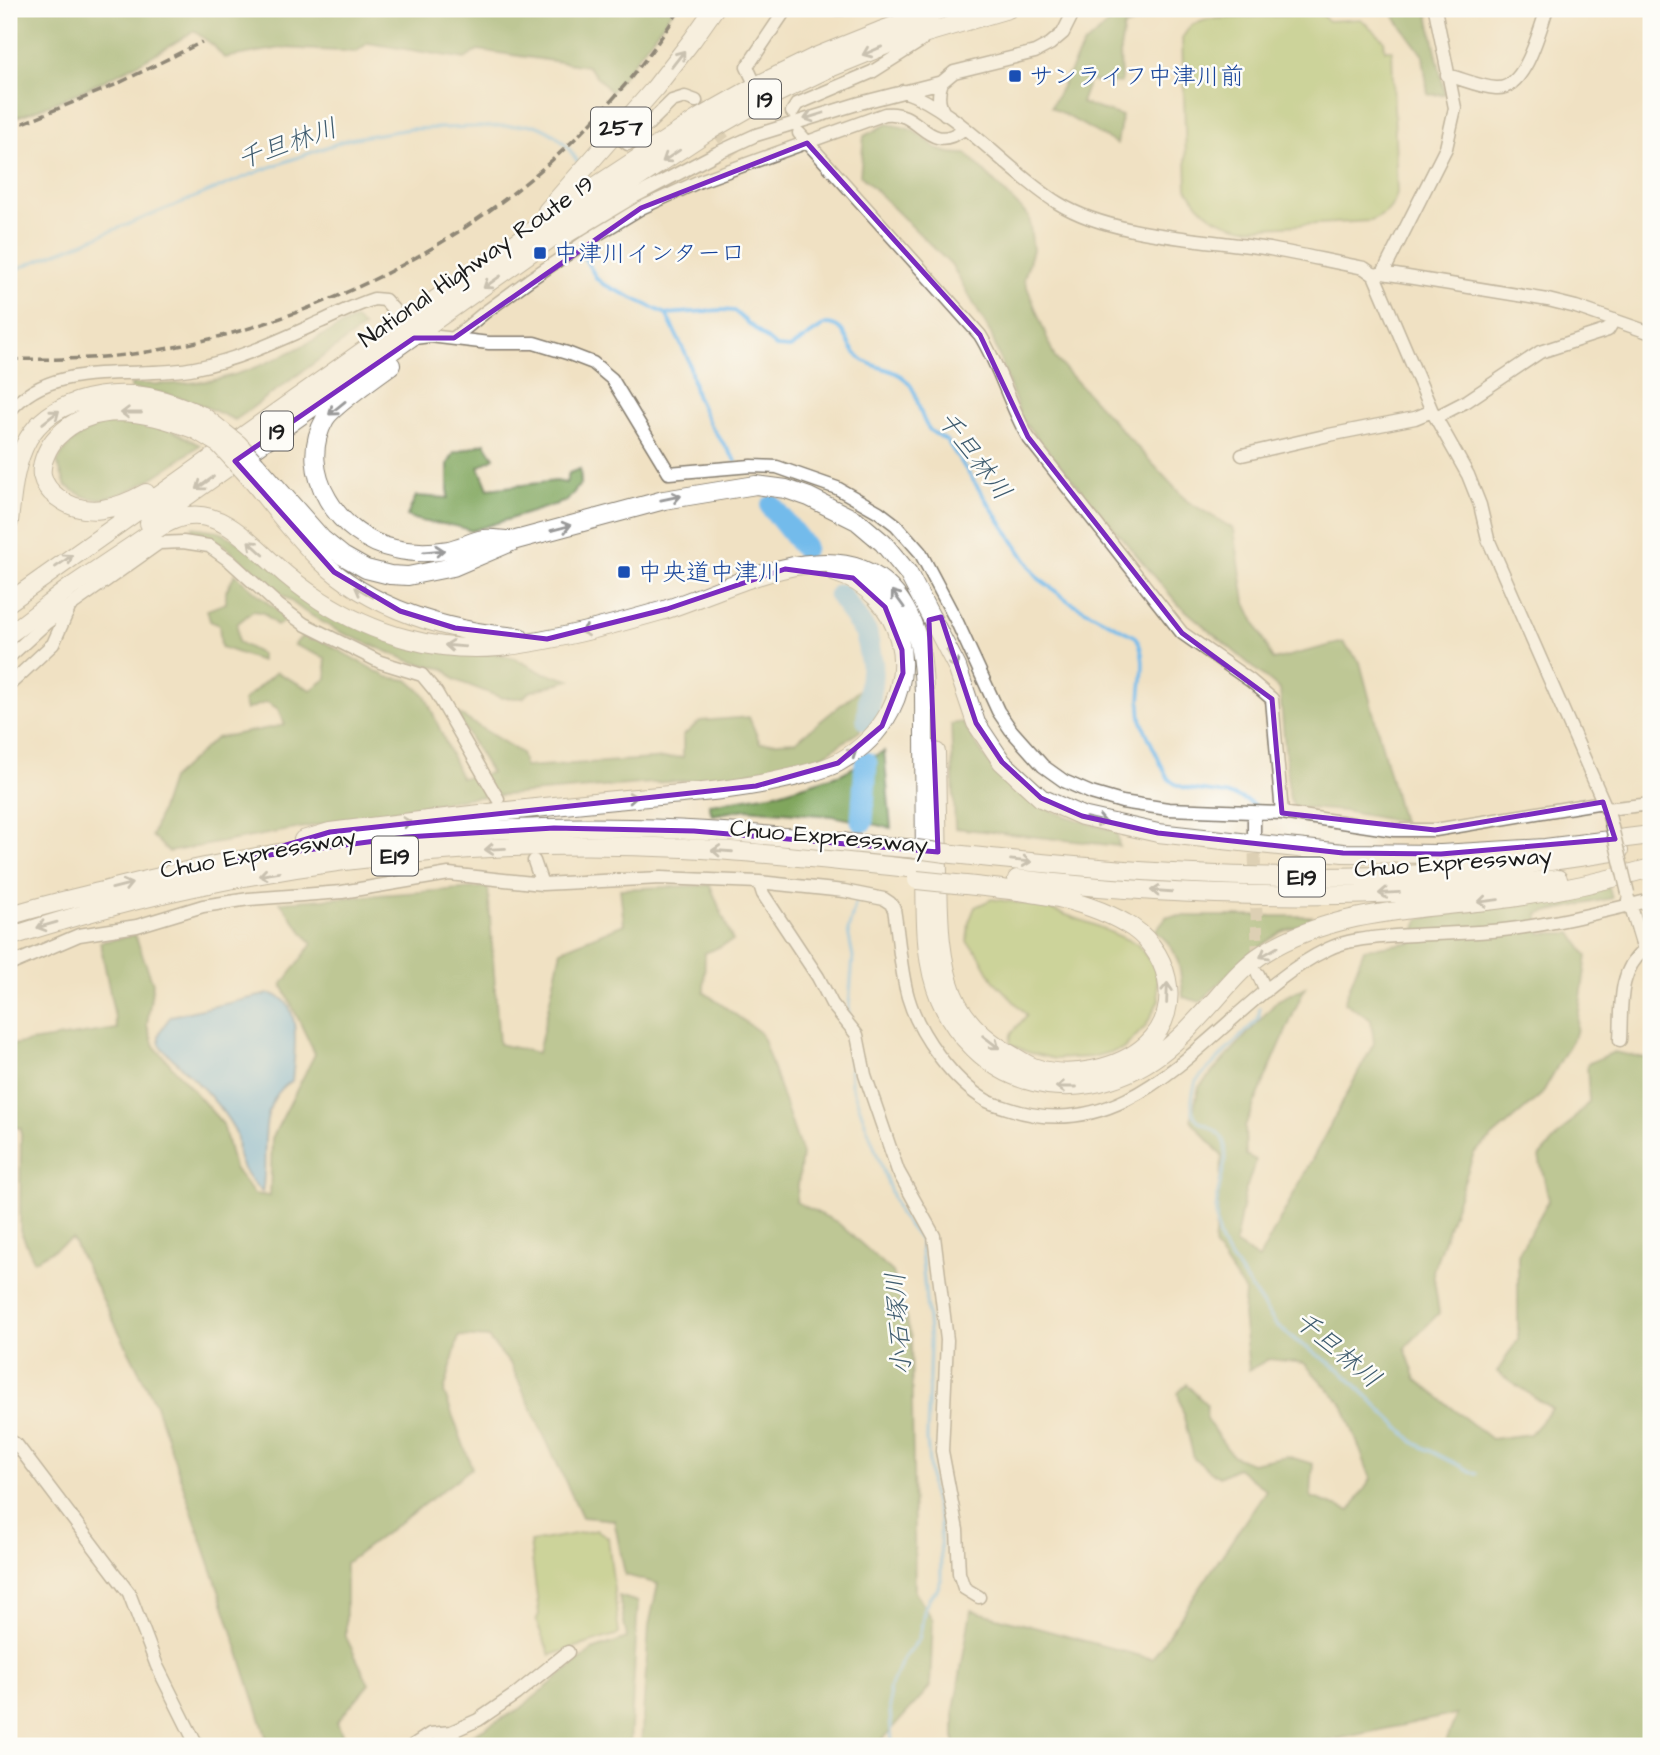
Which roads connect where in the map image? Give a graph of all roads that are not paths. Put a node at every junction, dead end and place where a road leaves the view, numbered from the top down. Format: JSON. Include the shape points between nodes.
{"nodes":[{"id":1,"x":714,"y":9,"type":"edge"},
{"id":2,"x":786,"y":9,"type":"edge"},
{"id":3,"x":836,"y":9,"type":"edge"},
{"id":4,"x":843,"y":9,"type":"edge"},
{"id":5,"x":1008,"y":9,"type":"edge"},
{"id":6,"x":1075,"y":9,"type":"edge"},
{"id":7,"x":1435,"y":9,"type":"edge"},
{"id":8,"x":1547,"y":9,"type":"edge"},
{"id":9,"x":947,"y":16,"type":"edge"},
{"id":10,"x":1447,"y":75,"type":"junction"},
{"id":11,"x":942,"y":82,"type":"junction"},
{"id":12,"x":756,"y":86,"type":"junction"},
{"id":13,"x":903,"y":91,"type":"junction"},
{"id":14,"x":696,"y":102,"type":"dead end"},
{"id":15,"x":792,"y":112,"type":"dead end"},
{"id":16,"x":947,"y":117,"type":"junction"},
{"id":17,"x":964,"y":129,"type":"junction"},
{"id":18,"x":803,"y":138,"type":"junction"},
{"id":19,"x":628,"y":145,"type":"junction"},
{"id":20,"x":522,"y":240,"type":"junction"},
{"id":21,"x":547,"y":242,"type":"junction"},
{"id":22,"x":1378,"y":274,"type":"junction"},
{"id":23,"x":1614,"y":320,"type":"junction"},
{"id":24,"x":416,"y":332,"type":"junction"},
{"id":25,"x":1650,"y":335,"type":"edge"},
{"id":26,"x":454,"y":338,"type":"junction"},
{"id":27,"x":353,"y":359,"type":"junction"},
{"id":28,"x":9,"y":412,"type":"edge"},
{"id":29,"x":1434,"y":414,"type":"junction"},
{"id":30,"x":200,"y":423,"type":"junction"},
{"id":31,"x":1242,"y":455,"type":"dead end"},
{"id":32,"x":250,"y":468,"type":"junction"},
{"id":33,"x":9,"y":522,"type":"edge"},
{"id":34,"x":516,"y":540,"type":"junction"},
{"id":35,"x":785,"y":569,"type":"junction"},
{"id":36,"x":920,"y":599,"type":"junction"},
{"id":37,"x":9,"y":602,"type":"edge"},
{"id":38,"x":70,"y":606,"type":"junction"},
{"id":39,"x":9,"y":623,"type":"edge"},
{"id":40,"x":9,"y":634,"type":"edge"},
{"id":41,"x":547,"y":639,"type":"junction"},
{"id":42,"x":9,"y":657,"type":"edge"},
{"id":43,"x":9,"y":685,"type":"edge"},
{"id":44,"x":498,"y":799,"type":"dead end"},
{"id":45,"x":1651,"y":804,"type":"edge"},
{"id":46,"x":1606,"y":809,"type":"junction"},
{"id":47,"x":1282,"y":813,"type":"junction"},
{"id":48,"x":1254,"y":814,"type":"junction"},
{"id":49,"x":1254,"y":832,"type":"tunnel mouth"},
{"id":50,"x":1651,"y":835,"type":"edge"},
{"id":51,"x":1651,"y":846,"type":"edge"},
{"id":52,"x":239,"y":859,"type":"junction"},
{"id":53,"x":534,"y":861,"type":"dead end"},
{"id":54,"x":1651,"y":866,"type":"edge"},
{"id":55,"x":955,"y":878,"type":"junction"},
{"id":56,"x":759,"y":883,"type":"junction"},
{"id":57,"x":542,"y":884,"type":"junction"},
{"id":58,"x":1629,"y":899,"type":"junction"},
{"id":59,"x":1651,"y":900,"type":"edge"},
{"id":60,"x":9,"y":916,"type":"edge"},
{"id":61,"x":9,"y":937,"type":"edge"},
{"id":62,"x":9,"y":965,"type":"edge"},
{"id":63,"x":1258,"y":974,"type":"tunnel mouth"},
{"id":64,"x":1266,"y":991,"type":"junction"},
{"id":65,"x":1620,"y":1040,"type":"dead end"},
{"id":66,"x":9,"y":1440,"type":"edge"},
{"id":67,"x":979,"y":1597,"type":"dead end"},
{"id":68,"x":568,"y":1652,"type":"dead end"},
{"id":69,"x":197,"y":1746,"type":"edge"},
{"id":70,"x":412,"y":1746,"type":"edge"}],
"edges":[{"from":19,"to":1,"type":"highway","number":"257","one_way":true,"via":[[674,64]]},
{"from":2,"to":12,"type":"street","via":[[747,67]]},
{"from":3,"to":4,"type":"street"},
{"from":5,"to":9,"type":"highway","name":"National Highway Route 19","number":"19"},
{"from":6,"to":11,"type":"street","via":[[1063,33],[1050,44],[1018,58],[954,72]]},
{"from":7,"to":10,"type":"street"},
{"from":8,"to":10,"type":"street","via":[[1516,81],[1497,89]]},
{"from":9,"to":12,"type":"highway","name":"National Highway Route 19","number":"19","via":[[880,31]]},
{"from":9,"to":15,"type":"street","via":[[872,72],[797,104]]},
{"from":9,"to":21,"type":"highway","name":"National Highway Route 19","number":"19","one_way":true,"via":[[763,100],[707,132]]},
{"from":10,"to":22,"type":"street","via":[[1455,108],[1446,148]]},
{"from":11,"to":13,"type":"street"},
{"from":11,"to":16,"type":"street","via":[[939,103]]},
{"from":12,"to":19,"type":"highway","name":"National Highway Route 19","number":"19"},
{"from":13,"to":16,"type":"street"},
{"from":13,"to":21,"type":"street","one_way":true,"via":[[756,135],[630,199],[561,241]]},
{"from":14,"to":19,"type":"street","via":[[685,97],[672,101]]},
{"from":16,"to":17,"type":"street"},
{"from":17,"to":18,"type":"street","via":[[950,138],[937,138],[907,116],[893,113]]},
{"from":17,"to":22,"type":"street","via":[[1059,203],[1097,221],[1270,249]]},
{"from":18,"to":26,"type":"street","via":[[641,208],[529,281]]},
{"from":18,"to":47,"type":"street","via":[[980,335],[1028,437],[1182,634],[1272,699]]},
{"from":19,"to":20,"type":"highway","name":"National Highway Route 19","number":"19"},
{"from":19,"to":20,"type":"highway","number":"257","via":[[530,226]]},
{"from":20,"to":24,"type":"highway","name":"National Highway Route 19","number":"19"},
{"from":21,"to":24,"type":"highway","name":"National Highway Route 19","number":"19","one_way":true,"via":[[461,304],[453,319]]},
{"from":22,"to":23,"type":"street","via":[[1548,300]]},
{"from":22,"to":29,"type":"street"},
{"from":23,"to":25,"type":"street"},
{"from":23,"to":29,"type":"street","via":[[1608,330],[1540,352],[1467,401]]},
{"from":24,"to":26,"type":"street"},
{"from":24,"to":27,"type":"highway","name":"National Highway Route 19","number":"19"},
{"from":24,"to":28,"type":"street","via":[[385,300],[374,299],[225,361],[192,369],[84,376],[44,384]]},
{"from":24,"to":34,"type":"highway","one_way":true,"via":[[327,416],[315,441],[316,470],[326,499],[368,539],[393,549],[448,550],[484,539]]},
{"from":24,"to":39,"type":"highway","name":"National Highway Route 19","number":"19","one_way":true},
{"from":26,"to":48,"type":"street","via":[[534,344],[593,363],[612,379],[669,472],[777,467],[837,488],[879,512],[920,552],[1011,730],[1043,766],[1064,781],[1122,802]]},
{"from":30,"to":27,"type":"highway","one_way":true,"via":[[135,411],[89,415],[69,425],[50,443],[42,475],[48,489],[72,507],[95,511],[116,507],[156,487],[301,385]]},
{"from":37,"to":27,"type":"highway","name":"National Highway Route 19","number":"19","one_way":true},
{"from":29,"to":31,"type":"street"},
{"from":29,"to":46,"type":"street","via":[[1468,475],[1488,539]]},
{"from":30,"to":32,"type":"highway","bridge":true},
{"from":33,"to":30,"type":"highway","one_way":true,"via":[[17,466],[29,438],[51,415],[78,400],[142,396],[174,403]]},
{"from":32,"to":34,"type":"highway","via":[[322,539],[366,569],[399,575],[429,573]]},
{"from":41,"to":32,"type":"highway","one_way":true,"via":[[455,628],[370,596],[316,557]]},
{"from":34,"to":36,"type":"highway","one_way":true,"via":[[664,499],[728,487],[766,486],[809,496],[857,521],[908,573]]},
{"from":35,"to":41,"type":"highway","one_way":true,"via":[[667,609]]},
{"from":52,"to":35,"type":"highway","one_way":true,"via":[[330,832],[756,786],[838,763],[882,726],[895,702],[902,650],[885,607],[853,578],[829,571]]},
{"from":54,"to":35,"type":"highway","one_way":true,"via":[[1517,897],[1375,915],[1315,930],[1265,952],[1161,1055],[1136,1071],[1079,1087],[1051,1087],[1019,1079],[992,1065],[968,1042],[939,996],[932,970],[926,939],[924,692],[920,643],[909,615],[887,585],[866,571],[827,562]]},
{"from":36,"to":50,"type":"highway","one_way":true,"via":[[957,667],[976,723],[1002,762],[1041,798],[1082,816],[1158,834],[1343,853],[1545,848]]},
{"from":36,"to":55,"type":"highway","one_way":true,"via":[[932,647],[936,695],[940,930],[944,967],[959,1006],[985,1039],[1033,1067],[1056,1072],[1109,1067],[1147,1044],[1166,1010],[1167,973],[1148,939],[1127,923],[1071,901]]},
{"from":38,"to":42,"type":"street"},
{"from":38,"to":43,"type":"street","via":[[53,644]]},
{"from":38,"to":44,"type":"street","via":[[159,543],[209,547],[304,624],[380,662],[422,675]]},
{"from":41,"to":40,"type":"highway","one_way":true,"via":[[486,648],[423,643],[392,635],[320,600],[227,524],[200,515],[162,526]]},
{"from":45,"to":46,"type":"street"},
{"from":46,"to":47,"type":"street","via":[[1435,831],[1394,830]]},
{"from":46,"to":58,"type":"street","bridge":true},
{"from":47,"to":48,"type":"street"},
{"from":48,"to":49,"type":"street"},
{"from":52,"to":51,"type":"highway","name":"Chuo Expressway","number":"E19","one_way":true,"bridge":true,"via":[[406,837],[554,828],[694,831],[1082,868],[1270,877],[1424,874]]},
{"from":60,"to":52,"type":"highway","name":"Chuo Expressway","number":"E19","one_way":true},
{"from":53,"to":57,"type":"street"},
{"from":54,"to":55,"type":"highway","name":"Chuo Expressway","number":"E19","one_way":true,"via":[[1508,884],[1342,895],[1189,893]]},
{"from":55,"to":61,"type":"highway","name":"Chuo Expressway","number":"E19","one_way":true,"via":[[790,856],[683,848],[463,850],[373,858],[207,884]]},
{"from":56,"to":57,"type":"street","via":[[661,878]]},
{"from":56,"to":64,"type":"street","via":[[844,891],[890,903],[908,999],[936,1054],[987,1101],[1044,1117],[1069,1118],[1120,1104],[1216,1036]]},
{"from":56,"to":67,"type":"street","via":[[857,1035],[864,1075],[898,1171],[934,1236],[947,1340],[942,1451],[957,1530],[959,1573],[964,1588]]},
{"from":57,"to":62,"type":"street","via":[[449,874],[342,892],[249,899],[79,935]]},
{"from":58,"to":59,"type":"street"},
{"from":58,"to":64,"type":"street","via":[[1510,929],[1363,938],[1329,948]]},
{"from":58,"to":65,"type":"street","via":[[1644,950],[1629,966],[1623,982]]},
{"from":63,"to":64,"type":"street"},
{"from":66,"to":69,"type":"street","via":[[129,1593],[157,1666]]},
{"from":68,"to":70,"type":"street","via":[[478,1720],[451,1732],[430,1734]]}]}
